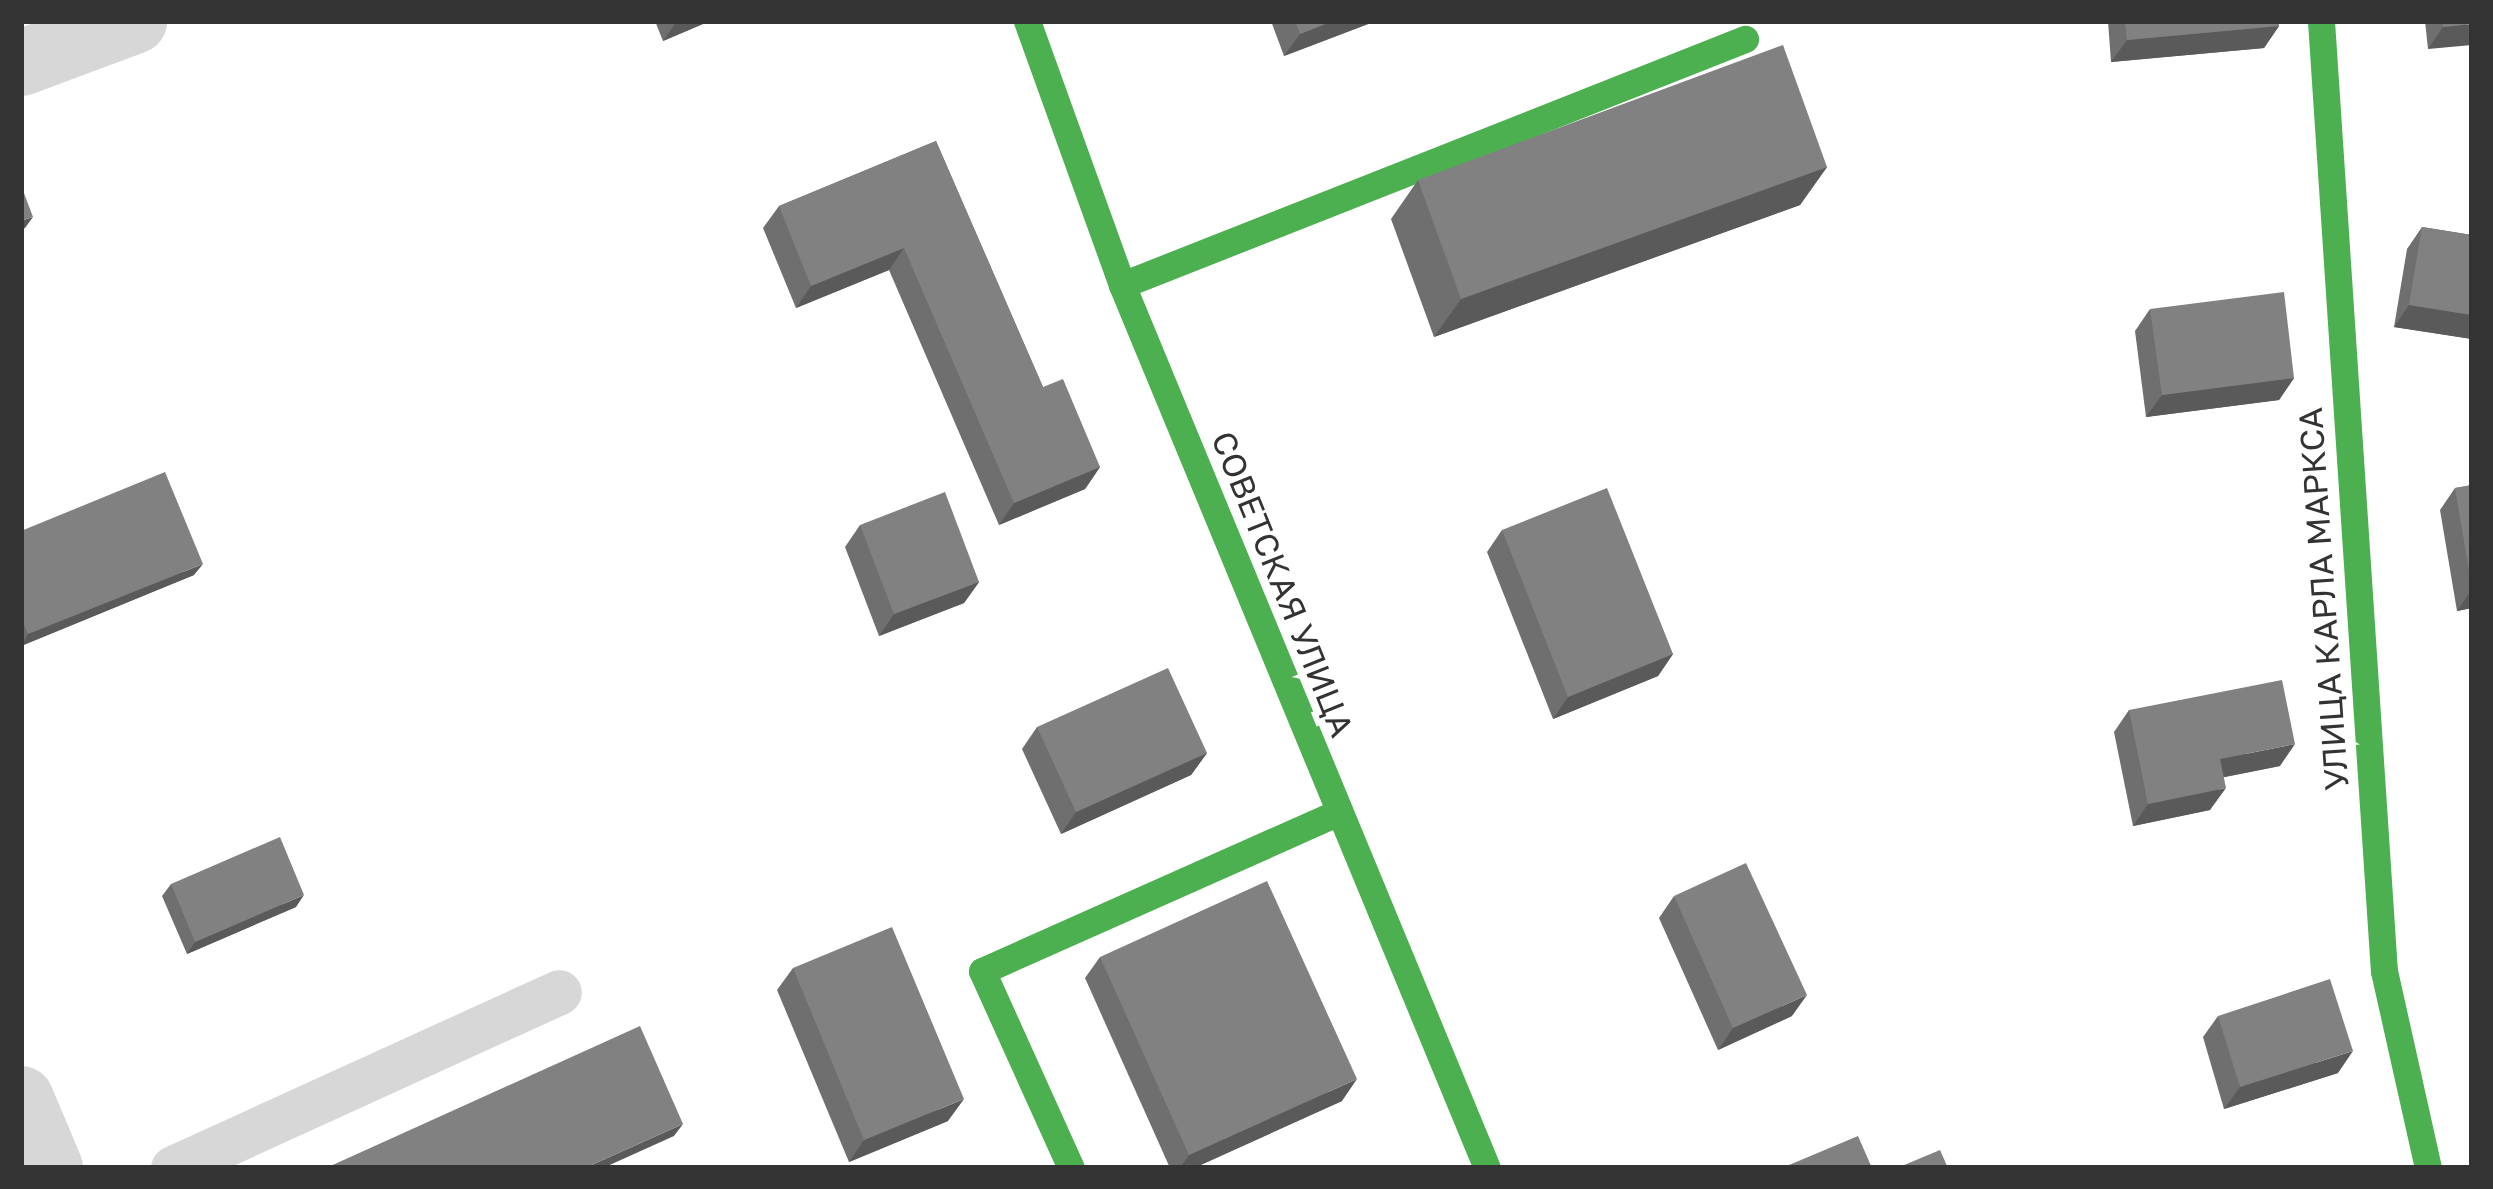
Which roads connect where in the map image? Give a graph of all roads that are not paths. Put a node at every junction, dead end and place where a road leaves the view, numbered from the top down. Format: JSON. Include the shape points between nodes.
{"nodes":[{"id":1,"x":134,"y":21,"type":"edge"},
{"id":2,"x":1027,"y":21,"type":"edge"},
{"id":3,"x":2320,"y":21,"type":"edge"},
{"id":4,"x":1745,"y":39,"type":"dead end"},
{"id":5,"x":21,"y":63,"type":"edge"},
{"id":6,"x":1122,"y":285,"type":"junction"},
{"id":7,"x":1337,"y":813,"type":"junction"},
{"id":8,"x":559,"y":992,"type":"dead end"},
{"id":9,"x":21,"y":1099,"type":"edge"},
{"id":10,"x":50,"y":1168,"type":"edge"},
{"id":11,"x":173,"y":1168,"type":"edge"},
{"id":12,"x":1072,"y":1168,"type":"edge"},
{"id":13,"x":1487,"y":1168,"type":"edge"},
{"id":14,"x":2428,"y":1168,"type":"edge"}],
"edges":[{"from":1,"to":5,"type":"street"},
{"from":2,"to":6,"type":"street","name":"СОВЕТСКАЯ УЛИЦА"},
{"from":3,"to":14,"type":"street","name":"УЛИЦА КАРЛА МАРКСА","via":[[2384,971]]},
{"from":4,"to":6,"type":"street"},
{"from":6,"to":7,"type":"street","name":"СОВЕТСКАЯ УЛИЦА"},
{"from":7,"to":12,"type":"street","via":[[982,971]]},
{"from":7,"to":13,"type":"street","name":"СОВЕТСКАЯ УЛИЦА"},
{"from":8,"to":11,"type":"lane"},
{"from":9,"to":10,"type":"street"}]}
